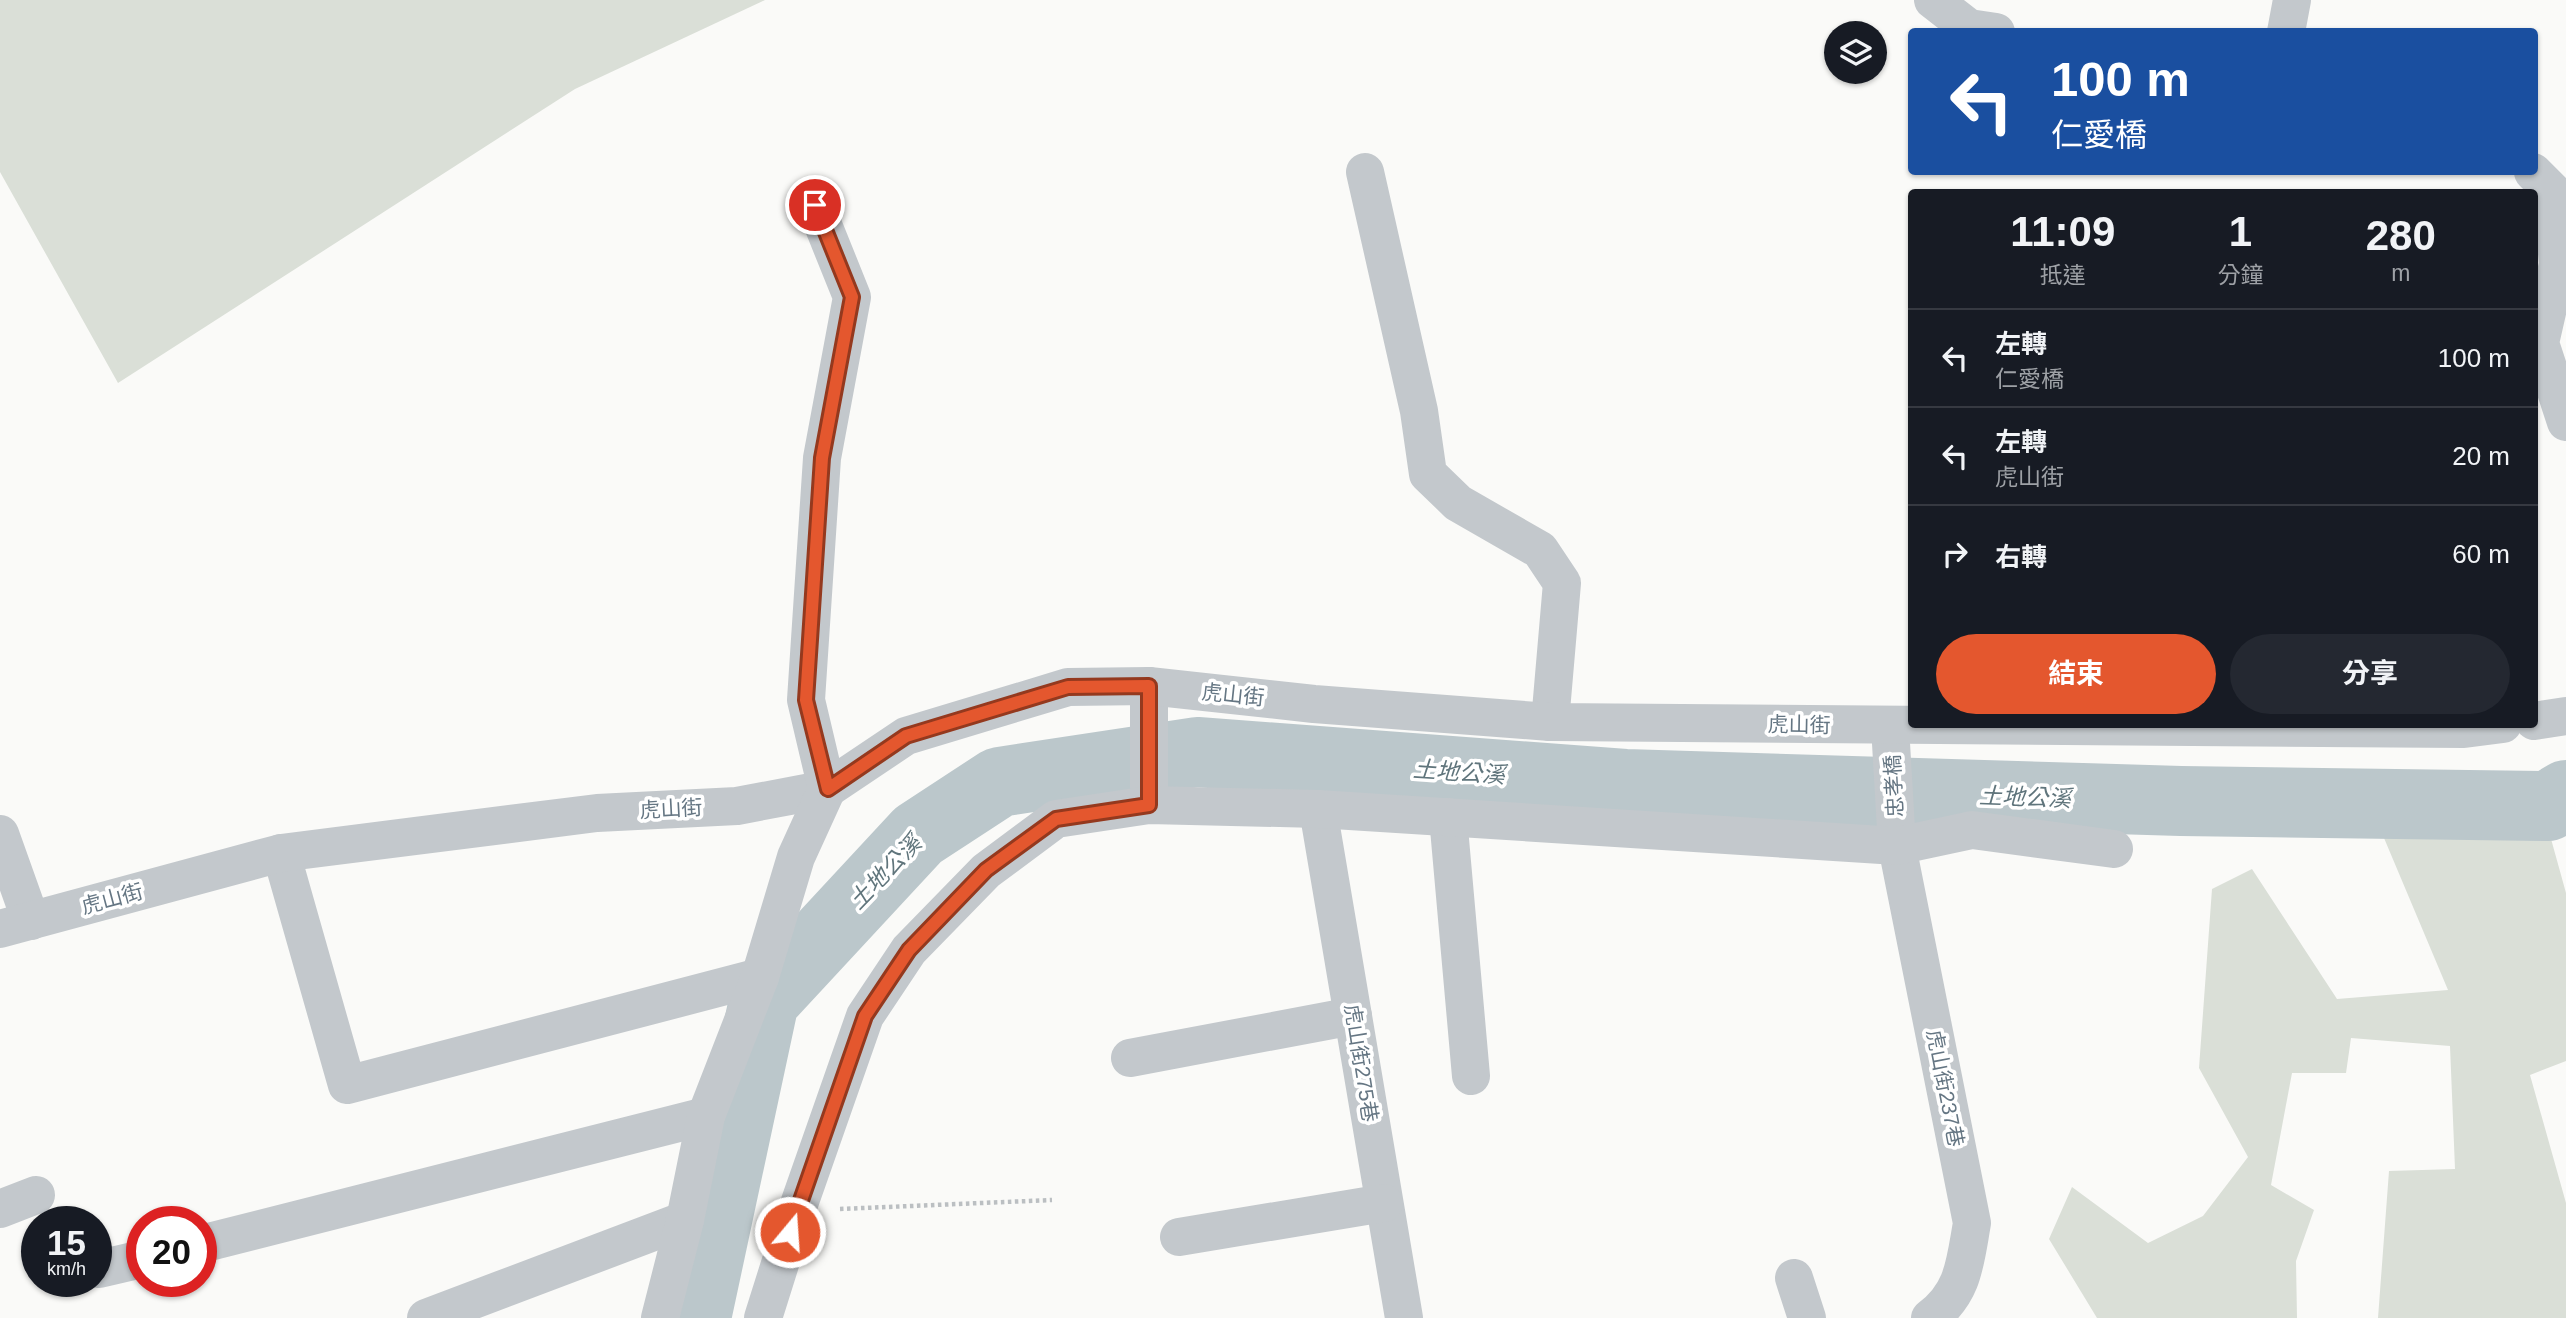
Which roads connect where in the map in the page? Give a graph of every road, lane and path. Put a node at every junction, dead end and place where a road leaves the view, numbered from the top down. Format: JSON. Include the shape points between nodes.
{"nodes":[{"id":1,"x":1933,"y":0,"type":"edge"},
{"id":2,"x":2292,"y":0,"type":"edge"},
{"id":3,"x":1969,"y":28,"type":"edge"},
{"id":4,"x":2287,"y":28,"type":"edge"},
{"id":5,"x":1365,"y":172,"type":"dead end"},
{"id":6,"x":2550,"y":175,"type":"edge"},
{"id":7,"x":815,"y":205,"type":"dead end"},
{"id":8,"x":2566,"y":422,"type":"edge"},
{"id":9,"x":1149,"y":686,"type":"junction"},
{"id":10,"x":2566,"y":716,"type":"edge"},
{"id":11,"x":2538,"y":720,"type":"edge"},
{"id":12,"x":1550,"y":722,"type":"junction"},
{"id":13,"x":1890,"y":726,"type":"junction"},
{"id":14,"x":1908,"y":726,"type":"edge"},
{"id":15,"x":2273,"y":728,"type":"edge"},
{"id":16,"x":2472,"y":728,"type":"edge"},
{"id":17,"x":828,"y":789,"type":"junction"},
{"id":18,"x":1149,"y":805,"type":"junction"},
{"id":19,"x":1318,"y":809,"type":"junction"},
{"id":20,"x":1448,"y":817,"type":"junction"},
{"id":21,"x":0,"y":834,"type":"edge"},
{"id":22,"x":1897,"y":846,"type":"junction"},
{"id":23,"x":2114,"y":849,"type":"dead end"},
{"id":24,"x":281,"y":853,"type":"junction"},
{"id":25,"x":16,"y":925,"type":"edge"},
{"id":26,"x":760,"y":977,"type":"junction"},
{"id":27,"x":1353,"y":1016,"type":"junction"},
{"id":28,"x":1130,"y":1058,"type":"dead end"},
{"id":29,"x":1471,"y":1076,"type":"dead end"},
{"id":30,"x":706,"y":1116,"type":"junction"},
{"id":31,"x":36,"y":1195,"type":"dead end"},
{"id":32,"x":1052,"y":1200,"type":"dead end"},
{"id":33,"x":1384,"y":1203,"type":"junction"},
{"id":34,"x":0,"y":1209,"type":"edge"},
{"id":35,"x":797,"y":1210,"type":"junction"},
{"id":36,"x":685,"y":1220,"type":"junction"},
{"id":37,"x":1179,"y":1237,"type":"dead end"},
{"id":38,"x":217,"y":1240,"type":"edge"},
{"id":39,"x":1794,"y":1278,"type":"dead end"},
{"id":40,"x":426,"y":1318,"type":"edge"},
{"id":41,"x":660,"y":1318,"type":"edge"},
{"id":42,"x":763,"y":1318,"type":"edge"},
{"id":43,"x":1404,"y":1318,"type":"edge"},
{"id":44,"x":1807,"y":1318,"type":"edge"},
{"id":45,"x":1930,"y":1318,"type":"edge"}],
"edges":[{"from":1,"to":3,"type":"street"},
{"from":2,"to":4,"type":"street"},
{"from":5,"to":12,"type":"street","via":[[1419,411],[1428,474],[1458,503],[1540,550],[1562,583]]},
{"from":6,"to":8,"type":"street","via":[[2558,264],[2540,343]]},
{"from":7,"to":17,"type":"street","via":[[852,297],[822,458],[806,700]]},
{"from":9,"to":12,"type":"street","name":"虎山街"},
{"from":9,"to":17,"type":"street","name":"虎山街","via":[[1068,687],[906,736]]},
{"from":9,"to":18,"type":"street"},
{"from":10,"to":11,"type":"street"},
{"from":12,"to":13,"type":"street","name":"虎山街"},
{"from":13,"to":14,"type":"street","name":"虎山街"},
{"from":13,"to":22,"type":"street","name":"忠孝橋"},
{"from":15,"to":16,"type":"street","name":"虎山街"},
{"from":17,"to":24,"type":"street","name":"虎山街","via":[[737,806],[597,813]]},
{"from":17,"to":26,"type":"street","via":[[796,857]]},
{"from":18,"to":19,"type":"street"},
{"from":18,"to":35,"type":"street","via":[[1056,819],[986,870],[909,950],[865,1016]]},
{"from":19,"to":20,"type":"street"},
{"from":19,"to":27,"type":"street","name":"虎山街275巷"},
{"from":20,"to":22,"type":"street"},
{"from":20,"to":29,"type":"street"},
{"from":21,"to":25,"type":"street"},
{"from":22,"to":23,"type":"street","via":[[1972,830]]},
{"from":22,"to":45,"type":"street","name":"虎山街237巷","via":[[1972,1223],[1962,1278],[1947,1306]]},
{"from":24,"to":25,"type":"street","name":"虎山街"},
{"from":24,"to":26,"type":"street","via":[[347,1085]]},
{"from":26,"to":30,"type":"street"},
{"from":27,"to":28,"type":"street"},
{"from":27,"to":33,"type":"street","name":"虎山街275巷"},
{"from":30,"to":36,"type":"street"},
{"from":30,"to":38,"type":"street"},
{"from":31,"to":34,"type":"street"},
{"from":32,"to":35,"type":"path"},
{"from":33,"to":37,"type":"street"},
{"from":33,"to":43,"type":"street","name":"虎山街275巷"},
{"from":35,"to":42,"type":"street"},
{"from":36,"to":40,"type":"street"},
{"from":36,"to":41,"type":"street"},
{"from":39,"to":44,"type":"street"}]}
